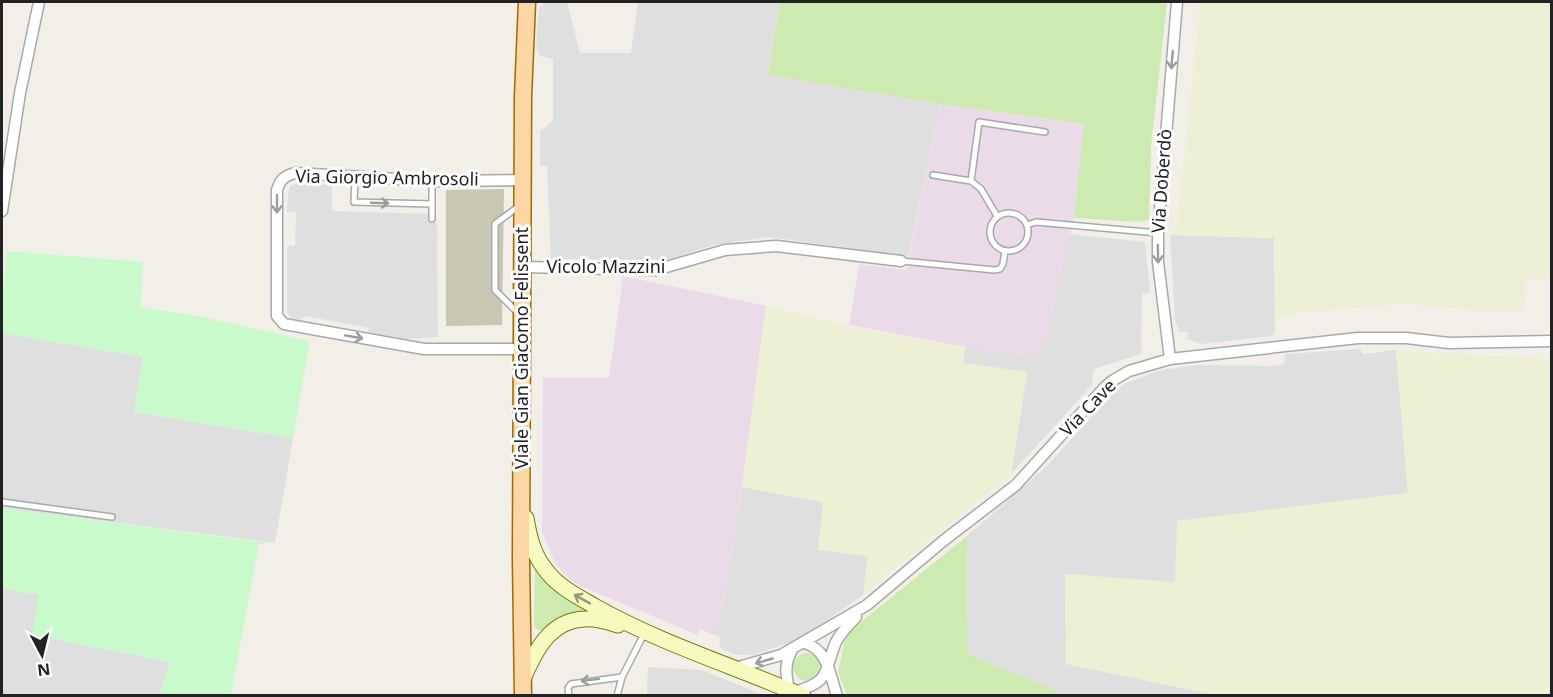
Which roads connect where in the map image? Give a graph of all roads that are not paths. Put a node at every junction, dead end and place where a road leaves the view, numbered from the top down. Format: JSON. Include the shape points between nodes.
{"nodes":[{"id":1,"x":39,"y":2,"type":"edge"},
{"id":2,"x":527,"y":2,"type":"edge"},
{"id":3,"x":1177,"y":2,"type":"edge"},
{"id":4,"x":1045,"y":132,"type":"dead end"},
{"id":5,"x":933,"y":174,"type":"dead end"},
{"id":6,"x":355,"y":177,"type":"junction"},
{"id":7,"x":523,"y":180,"type":"junction"},
{"id":8,"x":432,"y":181,"type":"junction"},
{"id":9,"x":971,"y":181,"type":"junction"},
{"id":10,"x":432,"y":204,"type":"junction"},
{"id":11,"x":523,"y":204,"type":"junction"},
{"id":12,"x":2,"y":211,"type":"edge"},
{"id":13,"x":997,"y":216,"type":"junction"},
{"id":14,"x":432,"y":219,"type":"dead end"},
{"id":15,"x":1027,"y":225,"type":"junction"},
{"id":16,"x":1158,"y":233,"type":"junction"},
{"id":17,"x":1005,"y":251,"type":"junction"},
{"id":18,"x":901,"y":261,"type":"joint"},
{"id":19,"x":522,"y":267,"type":"junction"},
{"id":20,"x":522,"y":316,"type":"junction"},
{"id":21,"x":1551,"y":341,"type":"edge"},
{"id":22,"x":522,"y":349,"type":"junction"},
{"id":23,"x":1170,"y":359,"type":"junction"},
{"id":24,"x":522,"y":495,"type":"junction"},
{"id":25,"x":2,"y":502,"type":"edge"},
{"id":26,"x":112,"y":517,"type":"dead end"},
{"id":27,"x":867,"y":605,"type":"junction"},
{"id":28,"x":639,"y":630,"type":"junction"},
{"id":29,"x":804,"y":643,"type":"junction"},
{"id":30,"x":792,"y":650,"type":"junction"},
{"id":31,"x":735,"y":668,"type":"junction"},
{"id":32,"x":828,"y":669,"type":"junction"},
{"id":33,"x":622,"y":677,"type":"junction"},
{"id":34,"x":523,"y":688,"type":"edge"},
{"id":35,"x":795,"y":692,"type":"edge"},
{"id":36,"x":569,"y":696,"type":"edge"},
{"id":37,"x":617,"y":696,"type":"edge"},
{"id":38,"x":837,"y":696,"type":"edge"}],
"edges":[{"from":1,"to":12,"type":"street"},
{"from":2,"to":7,"type":"main road","name":"Viale Gian Giacomo Felissent"},
{"from":3,"to":16,"type":"street","name":"Via Doberdò","one_way":true},
{"from":4,"to":9,"type":"lane","via":[[979,122]]},
{"from":5,"to":9,"type":"lane"},
{"from":6,"to":8,"type":"street","name":"Via Giorgio Ambrosoli"},
{"from":6,"to":10,"type":"lane","one_way":true,"via":[[354,202]]},
{"from":6,"to":22,"type":"street","name":"Via Giorgio Ambrosoli","one_way":true,"via":[[295,174],[280,182],[279,320],[414,348]]},
{"from":7,"to":8,"type":"street","name":"Via Giorgio Ambrosoli"},
{"from":7,"to":11,"type":"main road","name":"Viale Gian Giacomo Felissent"},
{"from":8,"to":10,"type":"lane"},
{"from":9,"to":13,"type":"lane","via":[[981,189]]},
{"from":10,"to":14,"type":"lane"},
{"from":11,"to":19,"type":"main road","name":"Viale Gian Giacomo Felissent"},
{"from":11,"to":20,"type":"lane","via":[[495,224],[495,290]]},
{"from":13,"to":15,"type":"lane","via":[[1014,213]]},
{"from":13,"to":17,"type":"lane","via":[[990,226],[991,238]]},
{"from":15,"to":16,"type":"lane","via":[[1036,222]]},
{"from":15,"to":17,"type":"lane","via":[[1024,244]]},
{"from":16,"to":23,"type":"street","name":"Via Doberdò","one_way":true},
{"from":17,"to":18,"type":"lane","via":[[1003,264],[994,270]]},
{"from":18,"to":19,"type":"street","name":"Vicolo Mazzini","via":[[776,246],[725,250],[656,270]]},
{"from":19,"to":20,"type":"main road","name":"Viale Gian Giacomo Felissent"},
{"from":20,"to":22,"type":"main road","name":"Viale Gian Giacomo Felissent"},
{"from":21,"to":23,"type":"street","name":"Via Cave","via":[[1449,343],[1358,338]]},
{"from":22,"to":24,"type":"main road","name":"Viale Gian Giacomo Felissent"},
{"from":23,"to":27,"type":"street","name":"Via Cave","via":[[1140,366],[1112,381],[1016,485]]},
{"from":28,"to":24,"type":"main road","one_way":true,"via":[[568,591],[545,569],[529,536]]},
{"from":24,"to":34,"type":"main road","name":"Viale Gian Giacomo Felissent"},
{"from":25,"to":26,"type":"lane"},
{"from":27,"to":29,"type":"street","name":"Via Cave"},
{"from":27,"to":32,"type":"street","via":[[837,640]]},
{"from":28,"to":31,"type":"main road"},
{"from":28,"to":33,"type":"lane"},
{"from":28,"to":34,"type":"main road","via":[[585,619],[566,623],[538,646]]},
{"from":29,"to":30,"type":"street","name":"Via Cave"},
{"from":29,"to":32,"type":"street","via":[[819,650]]},
{"from":30,"to":31,"type":"street","name":"Via Cave","one_way":true,"via":[[771,660]]},
{"from":30,"to":35,"type":"street","via":[[786,668]]},
{"from":31,"to":35,"type":"main road"},
{"from":32,"to":35,"type":"street","via":[[820,682]]},
{"from":32,"to":38,"type":"street"},
{"from":33,"to":36,"type":"lane","one_way":true,"via":[[571,684]]},
{"from":33,"to":37,"type":"lane"}]}
